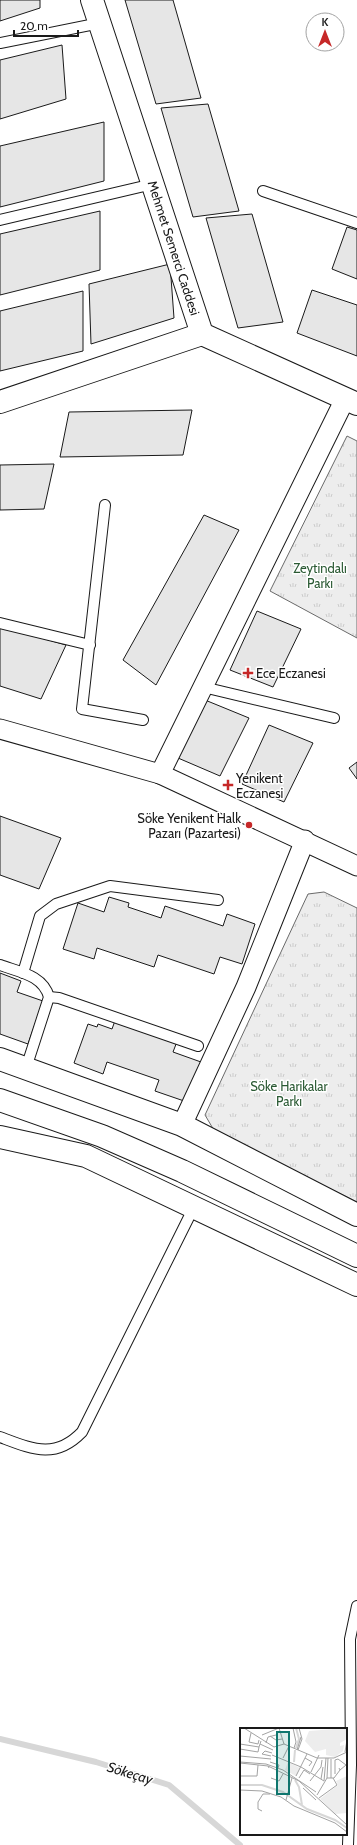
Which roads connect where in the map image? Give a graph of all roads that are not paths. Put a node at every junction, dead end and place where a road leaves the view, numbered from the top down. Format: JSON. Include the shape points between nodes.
{"nodes":[{"id":1,"x":92,"y":0,"type":"edge"},
{"id":2,"x":100,"y":22,"type":"junction"},
{"id":3,"x":0,"y":43,"type":"edge"},
{"id":4,"x":153,"y":184,"type":"junction"},
{"id":5,"x":263,"y":191,"type":"dead end"},
{"id":6,"x":0,"y":220,"type":"edge"},
{"id":7,"x":357,"y":223,"type":"edge"},
{"id":8,"x":202,"y":334,"type":"junction"},
{"id":9,"x":351,"y":401,"type":"edge"},
{"id":10,"x":0,"y":402,"type":"edge"},
{"id":11,"x":105,"y":505,"type":"dead end"},
{"id":12,"x":0,"y":623,"type":"edge"},
{"id":13,"x":90,"y":645,"type":"junction"},
{"id":14,"x":203,"y":687,"type":"junction"},
{"id":15,"x":334,"y":718,"type":"dead end"},
{"id":16,"x":143,"y":720,"type":"dead end"},
{"id":17,"x":0,"y":729,"type":"edge"},
{"id":18,"x":160,"y":774,"type":"junction"},
{"id":19,"x":304,"y":840,"type":"junction"},
{"id":20,"x":357,"y":866,"type":"edge"},
{"id":21,"x":218,"y":900,"type":"dead end"},
{"id":22,"x":0,"y":965,"type":"edge"},
{"id":23,"x":23,"y":973,"type":"junction"},
{"id":24,"x":49,"y":997,"type":"junction"},
{"id":25,"x":198,"y":1046,"type":"dead end"},
{"id":26,"x":0,"y":1059,"type":"edge"},
{"id":27,"x":26,"y":1068,"type":"junction"},
{"id":28,"x":0,"y":1100,"type":"edge"},
{"id":29,"x":182,"y":1125,"type":"junction"},
{"id":30,"x":0,"y":1137,"type":"edge"},
{"id":31,"x":194,"y":1207,"type":"junction"},
{"id":32,"x":357,"y":1215,"type":"edge"},
{"id":33,"x":357,"y":1256,"type":"edge"},
{"id":34,"x":357,"y":1285,"type":"edge"},
{"id":35,"x":0,"y":1437,"type":"edge"},
{"id":36,"x":357,"y":1606,"type":"edge"},
{"id":37,"x":348,"y":1845,"type":"edge"}],
"edges":[{"from":1,"to":2,"type":"street","name":"Mehmet Semerci Caddesi"},
{"from":2,"to":3,"type":"lane"},
{"from":2,"to":4,"type":"street","name":"Mehmet Semerci Caddesi"},
{"from":4,"to":6,"type":"lane"},
{"from":4,"to":8,"type":"street","name":"Mehmet Semerci Caddesi"},
{"from":5,"to":7,"type":"lane"},
{"from":8,"to":9,"type":"street"},
{"from":8,"to":10,"type":"street"},
{"from":9,"to":14,"type":"street"},
{"from":11,"to":13,"type":"lane"},
{"from":12,"to":13,"type":"lane"},
{"from":13,"to":16,"type":"lane","via":[[82,709]]},
{"from":14,"to":15,"type":"lane"},
{"from":14,"to":18,"type":"street"},
{"from":17,"to":18,"type":"street"},
{"from":18,"to":19,"type":"street"},
{"from":19,"to":20,"type":"street"},
{"from":19,"to":29,"type":"street","via":[[246,987]]},
{"from":21,"to":23,"type":"lane","via":[[110,886],[56,904],[40,916]]},
{"from":22,"to":23,"type":"lane"},
{"from":23,"to":24,"type":"lane","via":[[40,981]]},
{"from":24,"to":25,"type":"lane","via":[[59,998]]},
{"from":24,"to":27,"type":"lane"},
{"from":26,"to":27,"type":"street"},
{"from":27,"to":29,"type":"street"},
{"from":28,"to":33,"type":"street","via":[[102,1136],[146,1155]]},
{"from":29,"to":32,"type":"street"},
{"from":30,"to":31,"type":"street","via":[[86,1156]]},
{"from":31,"to":34,"type":"street"},
{"from":31,"to":35,"type":"lane","via":[[82,1432],[68,1444],[46,1451],[34,1450]]},
{"from":36,"to":37,"type":"lane","via":[[350,1639],[351,1765]]}]}
